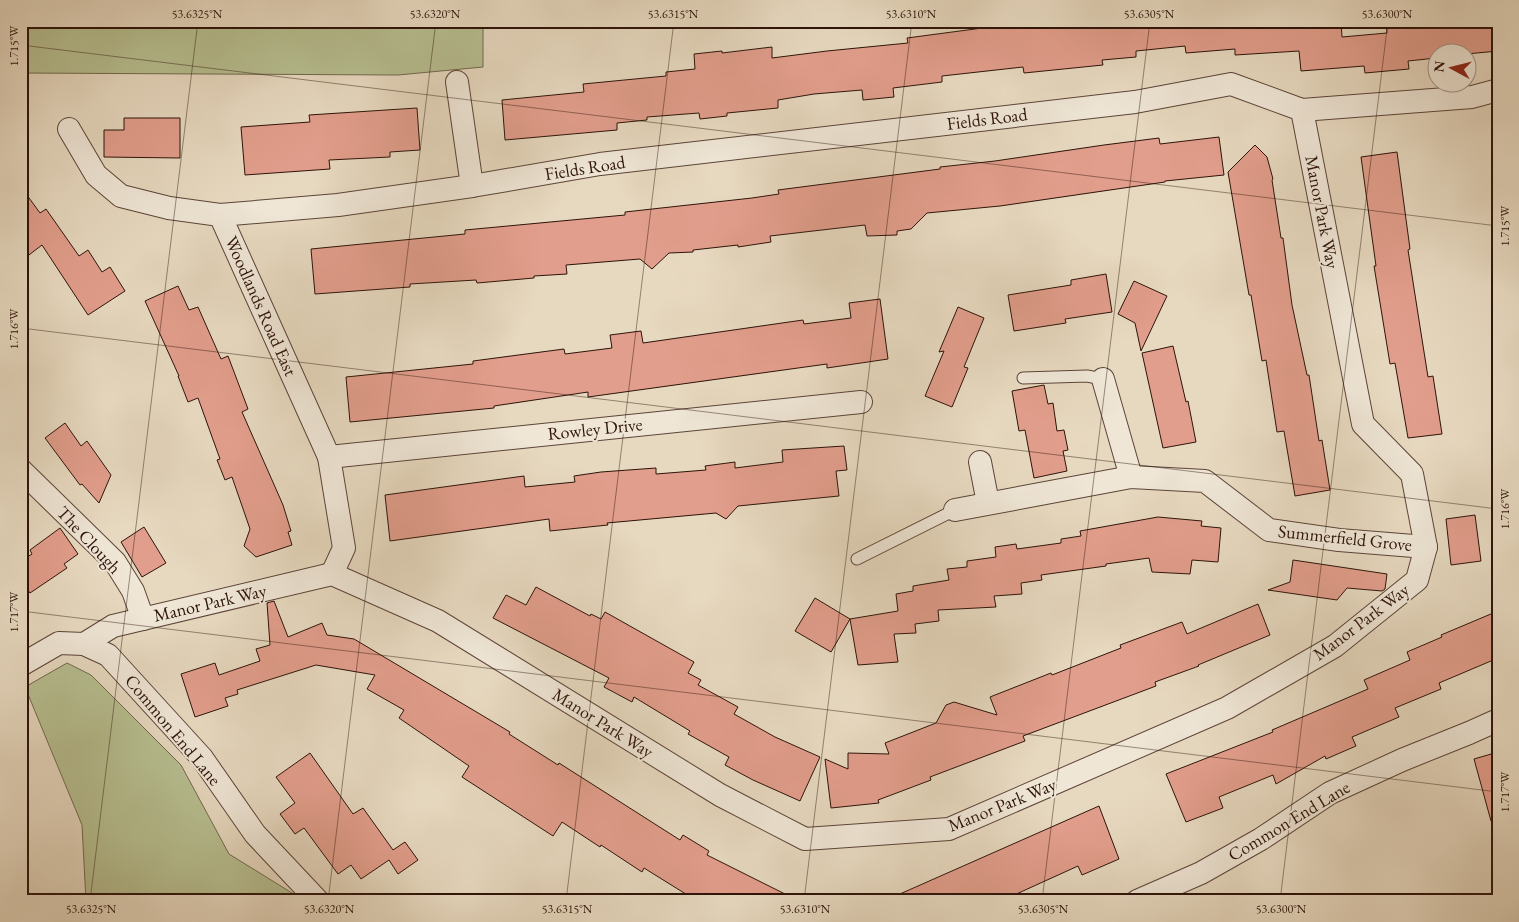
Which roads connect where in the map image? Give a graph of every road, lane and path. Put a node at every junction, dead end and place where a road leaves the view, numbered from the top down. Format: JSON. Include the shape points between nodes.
{"nodes":[{"id":1,"x":457,"y":82,"type":"dead end"},
{"id":2,"x":1498,"y":90,"type":"edge"},
{"id":3,"x":1302,"y":110,"type":"junction"},
{"id":4,"x":69,"y":129,"type":"dead end"},
{"id":5,"x":472,"y":186,"type":"junction"},
{"id":6,"x":220,"y":215,"type":"junction"},
{"id":7,"x":1023,"y":378,"type":"dead end"},
{"id":8,"x":1103,"y":379,"type":"joint"},
{"id":9,"x":861,"y":402,"type":"dead end"},
{"id":10,"x":328,"y":457,"type":"junction"},
{"id":11,"x":980,"y":462,"type":"dead end"},
{"id":12,"x":21,"y":470,"type":"edge"},
{"id":13,"x":1131,"y":476,"type":"junction"},
{"id":14,"x":988,"y":504,"type":"junction"},
{"id":15,"x":955,"y":510,"type":"joint"},
{"id":16,"x":1426,"y":547,"type":"junction"},
{"id":17,"x":857,"y":559,"type":"dead end"},
{"id":18,"x":332,"y":574,"type":"junction"},
{"id":19,"x":143,"y":619,"type":"junction"},
{"id":20,"x":84,"y":644,"type":"junction"},
{"id":21,"x":21,"y":665,"type":"edge"},
{"id":22,"x":1498,"y":720,"type":"edge"},
{"id":23,"x":318,"y":901,"type":"edge"},
{"id":24,"x":1137,"y":901,"type":"edge"}],
"edges":[{"from":1,"to":5,"type":"street"},
{"from":2,"to":3,"type":"street","name":"Fields Road","via":[[1472,97]]},
{"from":3,"to":5,"type":"street","name":"Fields Road","via":[[1231,84],[1135,102],[600,164]]},
{"from":3,"to":16,"type":"street","name":"Manor Park Way","via":[[1363,424],[1412,474]]},
{"from":4,"to":6,"type":"street","name":"Woodlands Road East","via":[[96,175],[121,196],[169,208]]},
{"from":5,"to":6,"type":"street","name":"Fields Road","via":[[338,205]]},
{"from":6,"to":10,"type":"street","name":"Woodlands Road East"},
{"from":7,"to":8,"type":"lane","via":[[1087,376]]},
{"from":8,"to":13,"type":"street"},
{"from":9,"to":10,"type":"street","name":"Rowley Drive"},
{"from":10,"to":18,"type":"street","name":"Woodlands Road East","via":[[344,548]]},
{"from":11,"to":14,"type":"street"},
{"from":12,"to":19,"type":"street","name":"The Clough","via":[[115,562],[133,591]]},
{"from":13,"to":14,"type":"street","name":"Summerfield Grove"},
{"from":13,"to":16,"type":"street","name":"Summerfield Grove","via":[[1205,481],[1269,530],[1338,540]]},
{"from":14,"to":15,"type":"street","name":"Summerfield Grove"},
{"from":15,"to":17,"type":"lane"},
{"from":16,"to":18,"type":"street","name":"Manor Park Way","via":[[1417,580],[1410,586],[1335,646],[1227,708],[949,829],[805,839],[720,795],[438,621]]},
{"from":18,"to":19,"type":"street","name":"Manor Park Way"},
{"from":19,"to":20,"type":"street","name":"Manor Park Way","via":[[114,626]]},
{"from":20,"to":21,"type":"street","name":"Common End Lane","via":[[58,643]]},
{"from":20,"to":23,"type":"street","name":"Common End Lane","via":[[108,656],[202,758],[254,834]]},
{"from":22,"to":24,"type":"street","name":"Common End Lane","via":[[1330,793],[1235,854]]}]}
